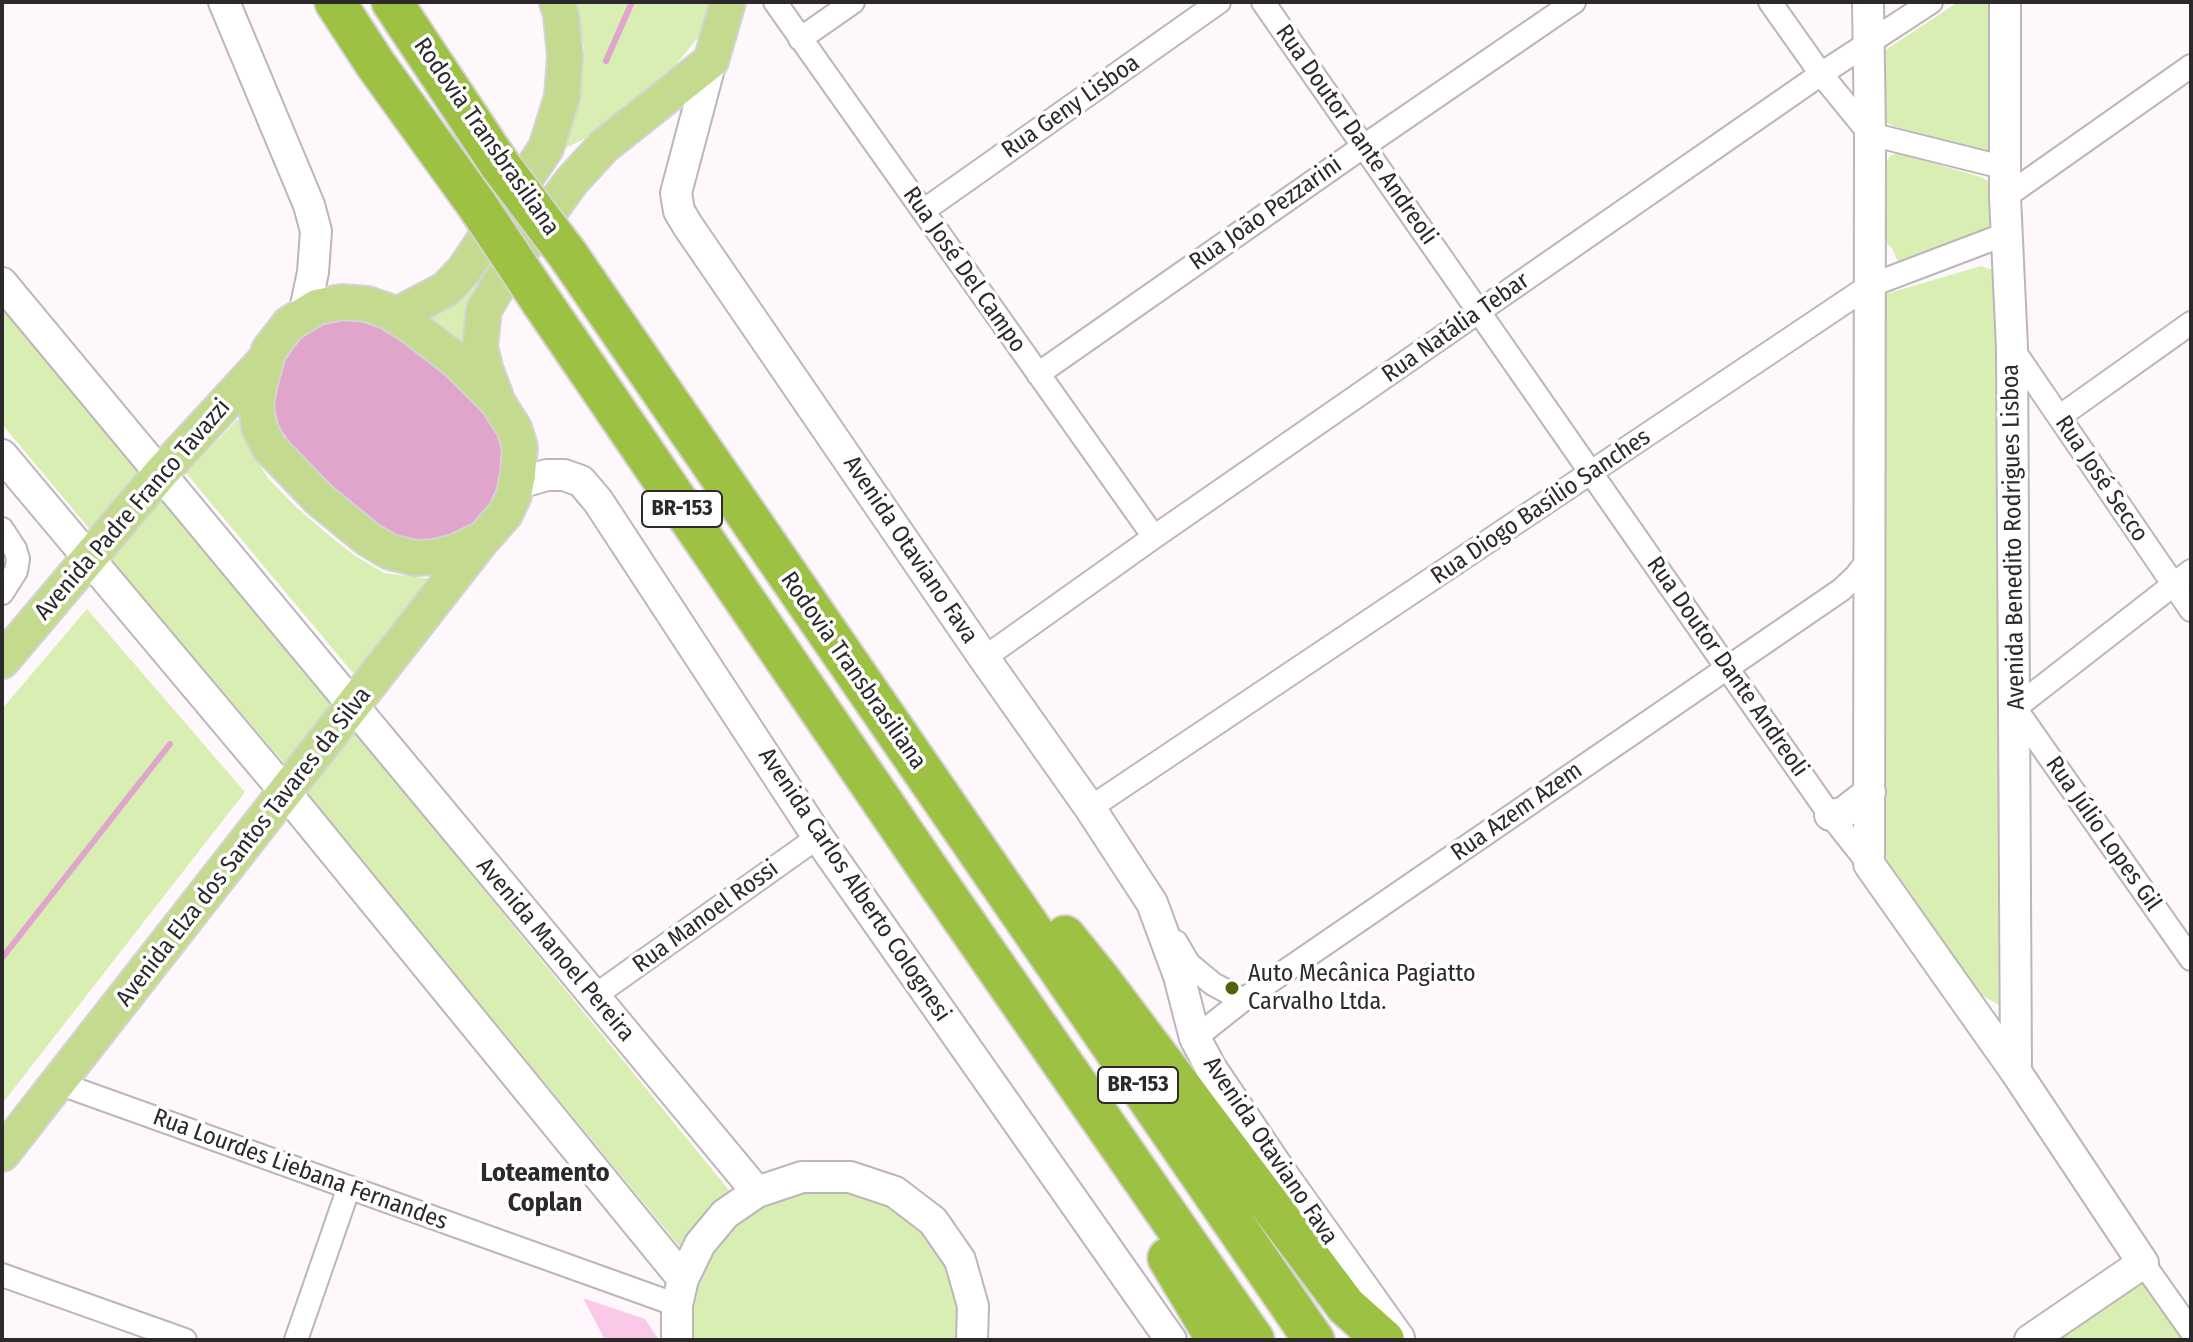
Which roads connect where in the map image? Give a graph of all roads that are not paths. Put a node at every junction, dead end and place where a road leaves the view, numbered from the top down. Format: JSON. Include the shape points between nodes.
{"nodes":[{"id":1,"x":224,"y":2,"type":"edge"},
{"id":2,"x":335,"y":2,"type":"edge"},
{"id":3,"x":392,"y":2,"type":"edge"},
{"id":4,"x":557,"y":2,"type":"edge"},
{"id":5,"x":728,"y":2,"type":"edge"},
{"id":6,"x":775,"y":2,"type":"edge"},
{"id":7,"x":853,"y":2,"type":"edge"},
{"id":8,"x":1219,"y":2,"type":"edge"},
{"id":9,"x":1263,"y":2,"type":"edge"},
{"id":10,"x":1574,"y":2,"type":"edge"},
{"id":11,"x":1770,"y":2,"type":"edge"},
{"id":12,"x":1868,"y":2,"type":"edge"},
{"id":13,"x":1931,"y":2,"type":"edge"},
{"id":14,"x":2005,"y":2,"type":"edge"},
{"id":15,"x":800,"y":39,"type":"junction"},
{"id":16,"x":1869,"y":44,"type":"junction"},
{"id":17,"x":711,"y":61,"type":"junction"},
{"id":18,"x":2191,"y":66,"type":"edge"},
{"id":19,"x":1821,"y":74,"type":"junction"},
{"id":20,"x":1870,"y":134,"type":"junction"},
{"id":21,"x":1364,"y":146,"type":"junction"},
{"id":22,"x":2005,"y":182,"type":"junction"},
{"id":23,"x":923,"y":211,"type":"junction"},
{"id":24,"x":2006,"y":234,"type":"junction"},
{"id":25,"x":2,"y":283,"type":"edge"},
{"id":26,"x":1869,"y":286,"type":"junction"},
{"id":27,"x":1479,"y":311,"type":"junction"},
{"id":28,"x":304,"y":315,"type":"junction"},
{"id":29,"x":395,"y":316,"type":"junction"},
{"id":30,"x":2191,"y":323,"type":"edge"},
{"id":31,"x":2012,"y":348,"type":"junction"},
{"id":32,"x":265,"y":359,"type":"junction"},
{"id":33,"x":1038,"y":374,"type":"junction"},
{"id":34,"x":497,"y":401,"type":"junction"},
{"id":35,"x":2059,"y":417,"type":"junction"},
{"id":36,"x":2,"y":455,"type":"edge"},
{"id":37,"x":1592,"y":473,"type":"junction"},
{"id":38,"x":160,"y":474,"type":"junction"},
{"id":39,"x":516,"y":484,"type":"junction"},
{"id":40,"x":2,"y":529,"type":"edge"},
{"id":41,"x":1154,"y":537,"type":"junction"},
{"id":42,"x":484,"y":538,"type":"junction"},
{"id":43,"x":89,"y":559,"type":"junction"},
{"id":44,"x":2182,"y":578,"type":"edge"},
{"id":45,"x":1855,"y":590,"type":"junction"},
{"id":46,"x":2,"y":593,"type":"edge"},
{"id":47,"x":2191,"y":610,"type":"edge"},
{"id":48,"x":984,"y":658,"type":"junction"},
{"id":49,"x":2,"y":661,"type":"edge"},
{"id":50,"x":1727,"y":668,"type":"junction"},
{"id":51,"x":353,"y":707,"type":"junction"},
{"id":52,"x":2015,"y":708,"type":"junction"},
{"id":53,"x":1870,"y":792,"type":"junction"},
{"id":54,"x":286,"y":793,"type":"junction"},
{"id":55,"x":1090,"y":808,"type":"junction"},
{"id":56,"x":1830,"y":815,"type":"junction"},
{"id":57,"x":963,"y":830,"type":"junction"},
{"id":58,"x":818,"y":837,"type":"junction"},
{"id":59,"x":1869,"y":864,"type":"junction"},
{"id":60,"x":1152,"y":903,"type":"junction"},
{"id":61,"x":2191,"y":959,"type":"edge"},
{"id":62,"x":593,"y":997,"type":"junction"},
{"id":63,"x":1243,"y":1000,"type":"junction"},
{"id":64,"x":1195,"y":1038,"type":"junction"},
{"id":65,"x":2016,"y":1072,"type":"junction"},
{"id":66,"x":58,"y":1083,"type":"junction"},
{"id":67,"x":2,"y":1154,"type":"edge"},
{"id":68,"x":1130,"y":1161,"type":"junction"},
{"id":69,"x":349,"y":1187,"type":"junction"},
{"id":70,"x":757,"y":1192,"type":"junction"},
{"id":71,"x":2143,"y":1263,"type":"junction"},
{"id":72,"x":2,"y":1275,"type":"edge"},
{"id":73,"x":680,"y":1292,"type":"junction"},
{"id":74,"x":2191,"y":1331,"type":"edge"},
{"id":75,"x":185,"y":1340,"type":"edge"},
{"id":76,"x":296,"y":1340,"type":"edge"},
{"id":77,"x":677,"y":1340,"type":"edge"},
{"id":78,"x":972,"y":1340,"type":"edge"},
{"id":79,"x":1171,"y":1340,"type":"edge"},
{"id":80,"x":1217,"y":1340,"type":"edge"},
{"id":81,"x":1254,"y":1340,"type":"edge"},
{"id":82,"x":1314,"y":1340,"type":"edge"},
{"id":83,"x":1384,"y":1340,"type":"edge"},
{"id":84,"x":1400,"y":1340,"type":"edge"},
{"id":85,"x":2030,"y":1340,"type":"edge"}],
"edges":[{"from":1,"to":28,"type":"street","via":[[316,231]]},
{"from":2,"to":68,"type":"highway","name":"Rodovia Transbrasiliana","number":"BR-153","bridge":true},
{"from":3,"to":57,"type":"highway","name":"Rodovia Transbrasiliana","number":"BR-153","bridge":true},
{"from":4,"to":29,"type":"main road","via":[[565,56],[562,97],[546,148],[464,270],[446,289]]},
{"from":5,"to":17,"type":"main road"},
{"from":6,"to":15,"type":"street","name":"Rua José Del Campo"},
{"from":7,"to":15,"type":"street"},
{"from":8,"to":23,"type":"street","name":"Rua Geny Lisboa"},
{"from":9,"to":21,"type":"street","name":"Rua Doutor Dante Andreoli"},
{"from":10,"to":21,"type":"street","name":"Rua João Pezzarini"},
{"from":11,"to":19,"type":"street"},
{"from":12,"to":16,"type":"street"},
{"from":13,"to":16,"type":"street","name":"Rua Natália Tebar"},
{"from":14,"to":22,"type":"street","name":"Avenida Benedito Rodrigues Lisboa"},
{"from":15,"to":23,"type":"street","name":"Rua José Del Campo"},
{"from":16,"to":19,"type":"street","name":"Rua Natália Tebar"},
{"from":16,"to":20,"type":"street"},
{"from":17,"to":34,"type":"main road","via":[[604,146],[508,269],[484,310],[480,347]]},
{"from":17,"to":48,"type":"street","name":"Avenida Otaviano Fava","via":[[676,193],[679,211]]},
{"from":18,"to":22,"type":"street"},
{"from":19,"to":20,"type":"street"},
{"from":19,"to":27,"type":"street","name":"Rua Natália Tebar"},
{"from":20,"to":22,"type":"street"},
{"from":20,"to":26,"type":"street"},
{"from":21,"to":27,"type":"street","name":"Rua Doutor Dante Andreoli"},
{"from":21,"to":33,"type":"street","name":"Rua João Pezzarini"},
{"from":22,"to":24,"type":"street","name":"Avenida Benedito Rodrigues Lisboa"},
{"from":23,"to":33,"type":"street","name":"Rua José Del Campo"},
{"from":24,"to":26,"type":"street","name":"Rua Diogo Basílio Sanches"},
{"from":24,"to":31,"type":"street","name":"Avenida Benedito Rodrigues Lisboa"},
{"from":25,"to":38,"type":"street","name":"Avenida Manoel Pereira"},
{"from":26,"to":37,"type":"street","name":"Rua Diogo Basílio Sanches"},
{"from":26,"to":45,"type":"street","via":[[1870,558]]},
{"from":27,"to":37,"type":"street","name":"Rua Doutor Dante Andreoli"},
{"from":27,"to":41,"type":"street","name":"Rua Natália Tebar"},
{"from":28,"to":29,"type":"main road","via":[[342,302],[367,304]]},
{"from":28,"to":32,"type":"main road","via":[[289,324]]},
{"from":29,"to":34,"type":"main road","via":[[458,362]]},
{"from":30,"to":35,"type":"street"},
{"from":31,"to":35,"type":"street","name":"Rua José Secco"},
{"from":31,"to":52,"type":"street","name":"Avenida Benedito Rodrigues Lisboa"},
{"from":32,"to":38,"type":"main road","name":"Avenida Padre Franco Tavazzi"},
{"from":32,"to":42,"type":"main road","via":[[256,404],[259,427],[269,447],[319,499],[368,539],[415,558],[455,552]]},
{"from":33,"to":41,"type":"street","name":"Rua José Del Campo"},
{"from":34,"to":39,"type":"main road","via":[[520,447]]},
{"from":35,"to":44,"type":"street","name":"Rua José Secco"},
{"from":36,"to":43,"type":"street"},
{"from":37,"to":50,"type":"street","name":"Rua Doutor Dante Andreoli"},
{"from":37,"to":55,"type":"street","name":"Rua Diogo Basílio Sanches"},
{"from":38,"to":43,"type":"main road","name":"Avenida Padre Franco Tavazzi"},
{"from":38,"to":51,"type":"street","name":"Avenida Manoel Pereira"},
{"from":39,"to":42,"type":"main road","via":[[505,514]]},
{"from":39,"to":58,"type":"street","name":"Avenida Carlos Alberto Colognesi","via":[[547,475],[581,481]]},
{"from":40,"to":46,"type":"street","via":[[18,559]]},
{"from":41,"to":48,"type":"street","name":"Rua Natália Tebar"},
{"from":42,"to":51,"type":"main road","name":"Avenida Elza dos Santos Tavares da Silva"},
{"from":43,"to":49,"type":"main road","name":"Avenida Padre Franco Tavazzi"},
{"from":43,"to":54,"type":"street"},
{"from":44,"to":47,"type":"street","name":"Rua José Secco"},
{"from":44,"to":52,"type":"street"},
{"from":45,"to":50,"type":"street","name":"Rua Azem Azem"},
{"from":45,"to":53,"type":"street"},
{"from":48,"to":55,"type":"street","name":"Avenida Otaviano Fava"},
{"from":50,"to":56,"type":"street","name":"Rua Doutor Dante Andreoli"},
{"from":50,"to":63,"type":"street","name":"Rua Azem Azem"},
{"from":51,"to":54,"type":"main road","name":"Avenida Elza dos Santos Tavares da Silva"},
{"from":51,"to":62,"type":"street","name":"Avenida Manoel Pereira"},
{"from":52,"to":61,"type":"street","name":"Rua Júlio Lopes Gil"},
{"from":52,"to":65,"type":"street","name":"Avenida Benedito Rodrigues Lisboa"},
{"from":53,"to":56,"type":"street","via":[[1843,813]]},
{"from":53,"to":59,"type":"street"},
{"from":54,"to":66,"type":"main road","name":"Avenida Elza dos Santos Tavares da Silva"},
{"from":54,"to":73,"type":"street"},
{"from":55,"to":60,"type":"street","name":"Avenida Otaviano Fava"},
{"from":56,"to":59,"type":"street","name":"Rua Doutor Dante Andreoli"},
{"from":57,"to":82,"type":"highway","name":"Rodovia Transbrasiliana","number":"BR-153"},
{"from":57,"to":83,"type":"highway","via":[[1027,889],[1346,1306]]},
{"from":58,"to":62,"type":"street","name":"Rua Manoel Rossi"},
{"from":58,"to":79,"type":"street","name":"Avenida Carlos Alberto Colognesi"},
{"from":59,"to":65,"type":"street","name":"Rua Doutor Dante Andreoli"},
{"from":60,"to":63,"type":"street","name":"Avenida Otaviano Fava","via":[[1189,964]]},
{"from":60,"to":64,"type":"street","name":"Avenida Otaviano Fava"},
{"from":62,"to":70,"type":"street","name":"Avenida Manoel Pereira"},
{"from":63,"to":64,"type":"street","name":"Rua Azem Azem"},
{"from":64,"to":84,"type":"street","name":"Avenida Otaviano Fava","via":[[1283,1175]]},
{"from":65,"to":71,"type":"street","name":"Rua Doutor Dante Andreoli"},
{"from":66,"to":67,"type":"main road","name":"Avenida Elza dos Santos Tavares da Silva"},
{"from":66,"to":69,"type":"street","name":"Rua Lourdes Liebana Fernandes"},
{"from":68,"to":80,"type":"highway","via":[[1159,1244]]},
{"from":68,"to":81,"type":"highway","name":"Rodovia Transbrasiliana","number":"BR-153"},
{"from":69,"to":73,"type":"street","name":"Rua Lourdes Liebana Fernandes"},
{"from":69,"to":76,"type":"street"},
{"from":70,"to":73,"type":"street","via":[[725,1214],[700,1244]]},
{"from":70,"to":78,"type":"street","via":[[802,1177],[850,1177],[895,1192],[933,1221],[960,1260],[973,1306]]},
{"from":71,"to":74,"type":"street","name":"Rua Doutor Dante Andreoli"},
{"from":71,"to":85,"type":"street"},
{"from":72,"to":75,"type":"street"},
{"from":73,"to":77,"type":"street"}]}
